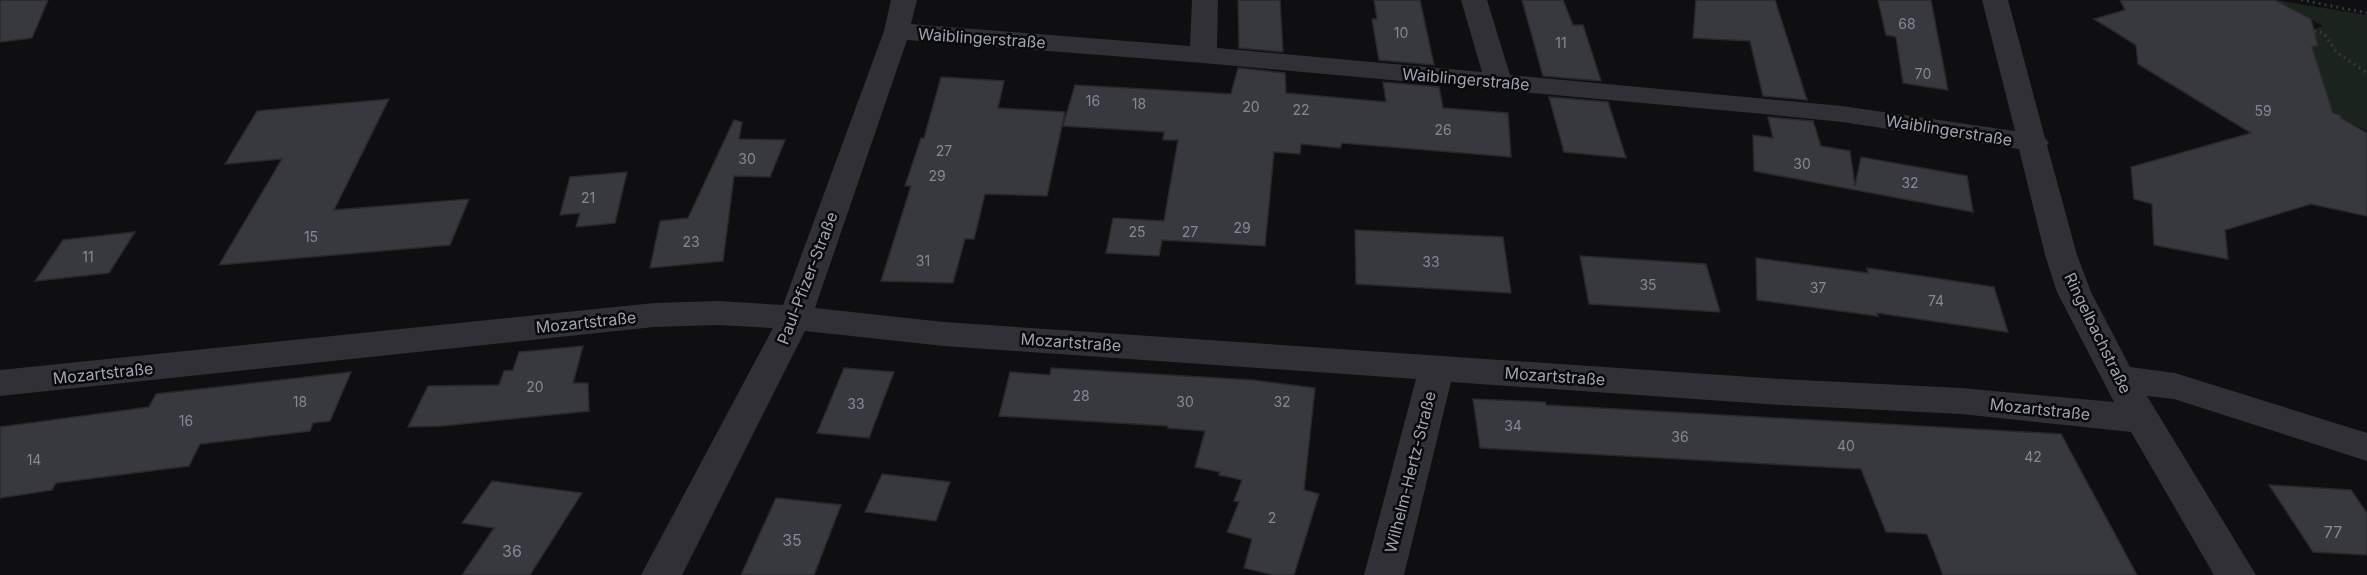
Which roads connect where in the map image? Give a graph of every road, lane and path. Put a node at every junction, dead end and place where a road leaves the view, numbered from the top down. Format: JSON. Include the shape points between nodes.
{"nodes":[{"id":1,"x":1205,"y":0,"type":"edge"},
{"id":2,"x":1474,"y":0,"type":"edge"},
{"id":3,"x":1995,"y":0,"type":"edge"},
{"id":4,"x":2301,"y":0,"type":"edge"},
{"id":5,"x":2367,"y":13,"type":"edge"},
{"id":6,"x":900,"y":16,"type":"edge"},
{"id":7,"x":2314,"y":31,"type":"dead end"},
{"id":8,"x":1203,"y":55,"type":"junction"},
{"id":9,"x":2367,"y":73,"type":"edge"},
{"id":10,"x":1498,"y":81,"type":"junction"},
{"id":11,"x":2034,"y":143,"type":"junction"},
{"id":12,"x":795,"y":318,"type":"junction"},
{"id":13,"x":1437,"y":368,"type":"junction"},
{"id":14,"x":2118,"y":379,"type":"junction"},
{"id":15,"x":0,"y":383,"type":"edge"},
{"id":16,"x":2143,"y":419,"type":"junction"},
{"id":17,"x":2367,"y":447,"type":"edge"},
{"id":18,"x":661,"y":575,"type":"edge"},
{"id":19,"x":1384,"y":575,"type":"edge"},
{"id":20,"x":2236,"y":575,"type":"edge"}],
"edges":[{"from":1,"to":8,"type":"street"},
{"from":2,"to":10,"type":"street"},
{"from":3,"to":11,"type":"street","name":"Ringelbachstraße"},
{"from":4,"to":5,"type":"path"},
{"from":6,"to":8,"type":"street","name":"Waiblingerstraße"},
{"from":6,"to":12,"type":"street","name":"Paul-Pfizer-Straße"},
{"from":7,"to":9,"type":"path","via":[[2324,33],[2332,49]]},
{"from":8,"to":10,"type":"street","name":"Waiblingerstraße"},
{"from":10,"to":11,"type":"street","name":"Waiblingerstraße","via":[[1842,114]]},
{"from":11,"to":14,"type":"street","name":"Ringelbachstraße","via":[[2074,292]]},
{"from":12,"to":13,"type":"street","name":"Mozartstraße","via":[[944,334]]},
{"from":12,"to":15,"type":"street","name":"Mozartstraße","via":[[718,313],[654,315]]},
{"from":12,"to":18,"type":"street","name":"Paul-Pfizer-Straße"},
{"from":13,"to":16,"type":"street","name":"Mozartstraße","via":[[1961,401]]},
{"from":13,"to":19,"type":"street","name":"Wilhelm-Hertz-Straße"},
{"from":14,"to":16,"type":"street","name":"Ringelbachstraße"},
{"from":14,"to":17,"type":"street","via":[[2175,386]]},
{"from":16,"to":20,"type":"street","name":"Ringelbachstraße"}]}
